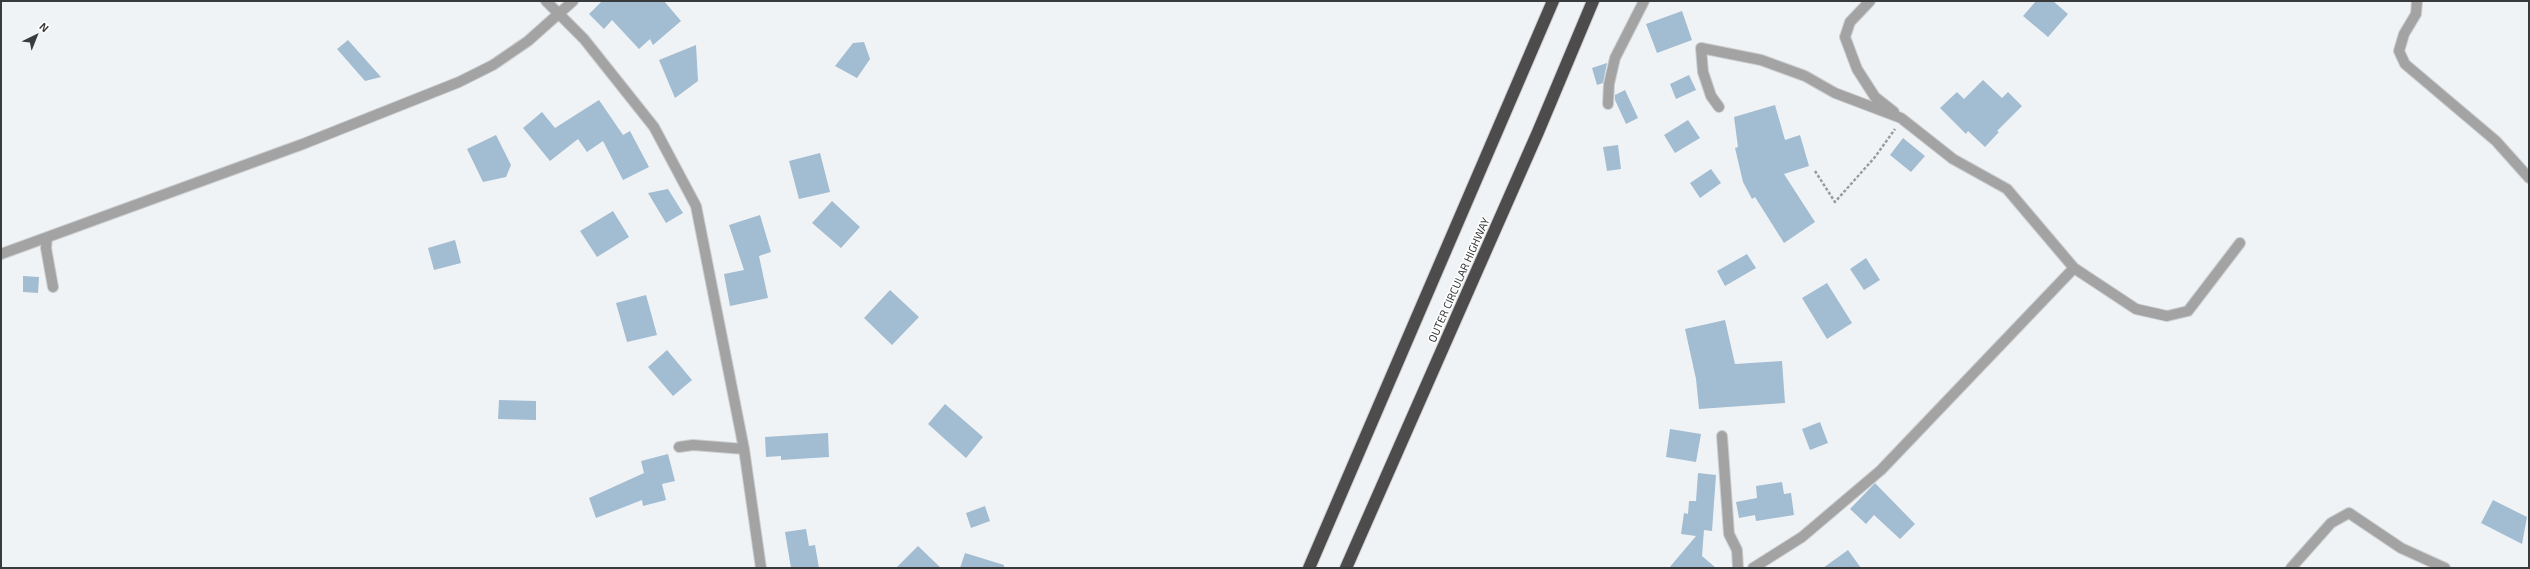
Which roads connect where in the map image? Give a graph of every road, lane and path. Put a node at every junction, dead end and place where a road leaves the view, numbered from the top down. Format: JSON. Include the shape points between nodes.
{"nodes":[{"id":1,"x":546,"y":1,"type":"edge"},
{"id":2,"x":573,"y":1,"type":"edge"},
{"id":3,"x":1553,"y":1,"type":"edge"},
{"id":4,"x":1593,"y":1,"type":"edge"},
{"id":5,"x":1644,"y":1,"type":"edge"},
{"id":6,"x":1870,"y":1,"type":"edge"},
{"id":7,"x":2417,"y":1,"type":"edge"},
{"id":8,"x":558,"y":14,"type":"junction"},
{"id":9,"x":1608,"y":104,"type":"dead end"},
{"id":10,"x":1719,"y":107,"type":"dead end"},
{"id":11,"x":1901,"y":118,"type":"junction"},
{"id":12,"x":1815,"y":171,"type":"dead end"},
{"id":13,"x":2529,"y":178,"type":"edge"},
{"id":14,"x":47,"y":238,"type":"junction"},
{"id":15,"x":2240,"y":243,"type":"dead end"},
{"id":16,"x":1,"y":254,"type":"edge"},
{"id":17,"x":2074,"y":268,"type":"junction"},
{"id":18,"x":53,"y":287,"type":"dead end"},
{"id":19,"x":1722,"y":436,"type":"dead end"},
{"id":20,"x":679,"y":447,"type":"dead end"},
{"id":21,"x":744,"y":449,"type":"junction"},
{"id":22,"x":762,"y":568,"type":"edge"},
{"id":23,"x":1309,"y":568,"type":"edge"},
{"id":24,"x":1346,"y":568,"type":"edge"},
{"id":25,"x":1738,"y":568,"type":"edge"},
{"id":26,"x":1753,"y":568,"type":"edge"},
{"id":27,"x":2291,"y":568,"type":"edge"},
{"id":28,"x":2445,"y":568,"type":"edge"}],
"edges":[{"from":1,"to":8,"type":"street"},
{"from":2,"to":8,"type":"street"},
{"from":3,"to":23,"type":"highway","name":"OUTER CIRCULAR HIGHWAY"},
{"from":4,"to":24,"type":"highway","name":"OUTER CIRCULAR HIGHWAY"},
{"from":5,"to":9,"type":"street","via":[[1615,58],[1609,84]]},
{"from":6,"to":11,"type":"street","via":[[1850,22],[1845,37],[1857,69],[1875,97]]},
{"from":7,"to":13,"type":"street","via":[[2416,14],[2404,34],[2399,51],[2404,64],[2496,141]]},
{"from":8,"to":14,"type":"street","via":[[528,41],[493,65],[460,82],[303,144]]},
{"from":8,"to":21,"type":"street","via":[[584,40],[654,128],[696,206]]},
{"from":10,"to":11,"type":"street","via":[[1711,96],[1703,72],[1701,48],[1761,60],[1805,76],[1835,93]]},
{"from":11,"to":12,"type":"path","via":[[1875,157],[1835,202]]},
{"from":11,"to":17,"type":"street","via":[[1953,159],[2006,189]]},
{"from":14,"to":16,"type":"street"},
{"from":14,"to":18,"type":"street","via":[[46,248]]},
{"from":15,"to":17,"type":"street","via":[[2188,311],[2166,316],[2136,309]]},
{"from":17,"to":26,"type":"street","via":[[1881,470],[1802,537]]},
{"from":19,"to":25,"type":"street","via":[[1729,534],[1737,550]]},
{"from":20,"to":21,"type":"street","via":[[693,445]]},
{"from":21,"to":22,"type":"street"},
{"from":27,"to":28,"type":"street","via":[[2331,523],[2349,513],[2401,548]]}]}
